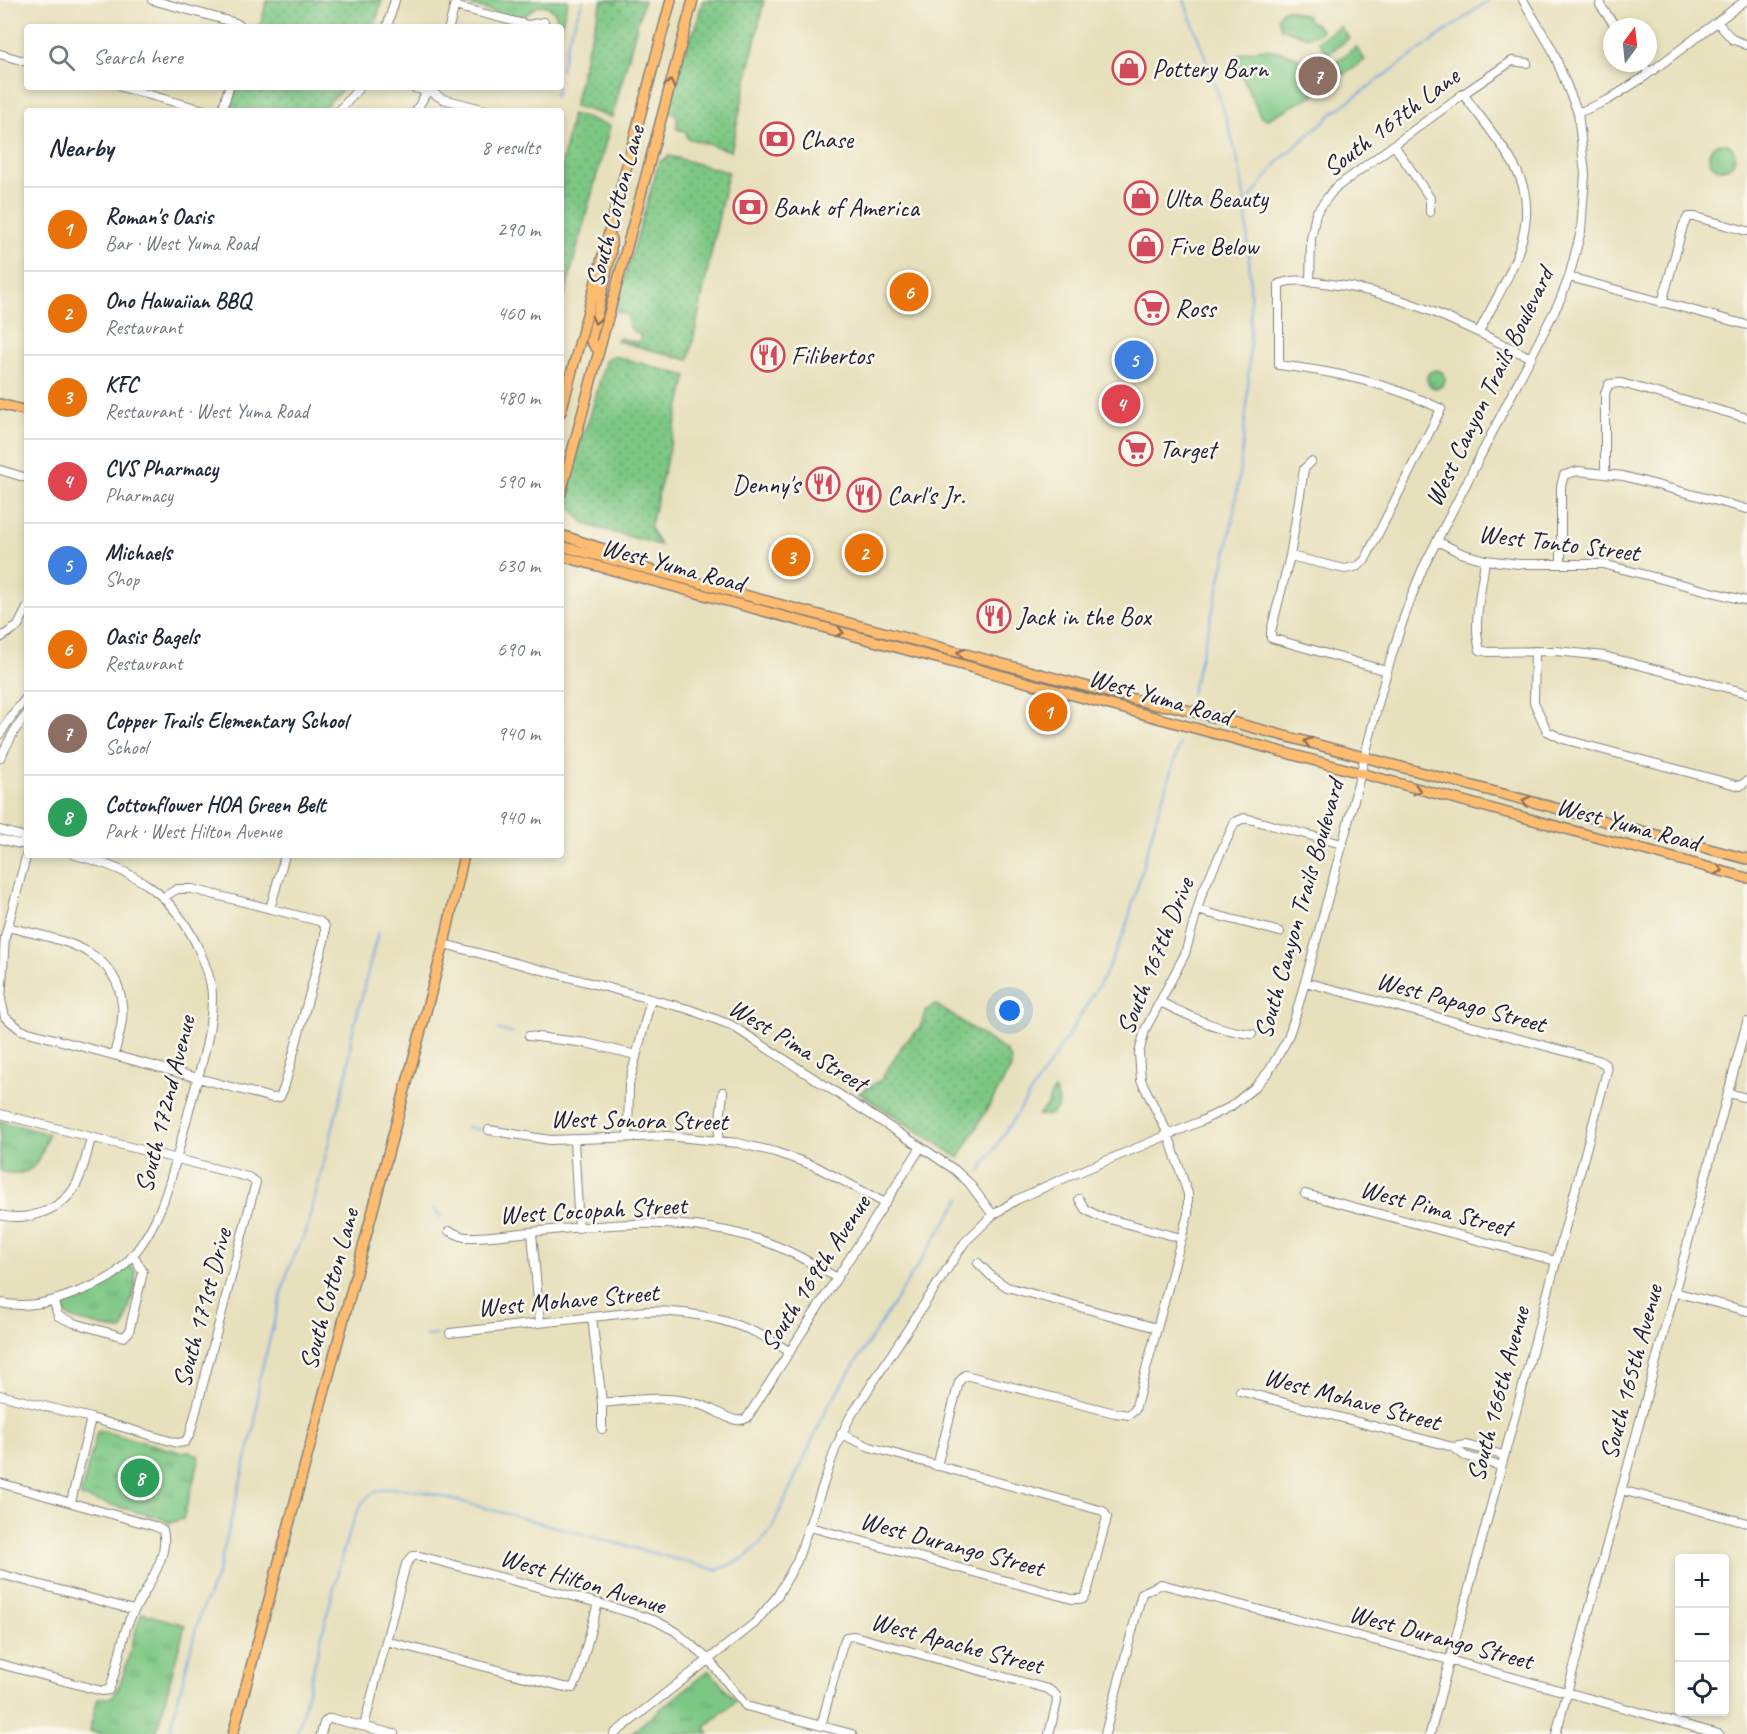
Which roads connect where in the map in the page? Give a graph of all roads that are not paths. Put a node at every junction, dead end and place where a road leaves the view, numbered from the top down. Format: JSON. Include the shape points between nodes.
{"nodes":[{"id":1,"x":152,"y":0,"type":"edge"},
{"id":2,"x":395,"y":0,"type":"edge"},
{"id":3,"x":671,"y":0,"type":"edge"},
{"id":4,"x":693,"y":0,"type":"edge"},
{"id":5,"x":1523,"y":0,"type":"edge"},
{"id":6,"x":1746,"y":0,"type":"edge"},
{"id":7,"x":455,"y":3,"type":"edge"},
{"id":8,"x":1600,"y":3,"type":"edge"},
{"id":9,"x":1610,"y":18,"type":"edge"},
{"id":10,"x":544,"y":22,"type":"dead end"},
{"id":11,"x":1717,"y":22,"type":"junction"},
{"id":12,"x":238,"y":24,"type":"edge"},
{"id":13,"x":388,"y":24,"type":"edge"},
{"id":14,"x":450,"y":24,"type":"edge"},
{"id":15,"x":525,"y":24,"type":"edge"},
{"id":16,"x":533,"y":24,"type":"edge"},
{"id":17,"x":1747,"y":45,"type":"edge"},
{"id":18,"x":0,"y":54,"type":"edge"},
{"id":19,"x":24,"y":61,"type":"edge"},
{"id":20,"x":1527,"y":63,"type":"dead end"},
{"id":21,"x":1649,"y":73,"type":"joint"},
{"id":22,"x":132,"y":90,"type":"edge"},
{"id":23,"x":228,"y":90,"type":"edge"},
{"id":24,"x":357,"y":90,"type":"edge"},
{"id":25,"x":426,"y":90,"type":"edge"},
{"id":26,"x":430,"y":90,"type":"edge"},
{"id":27,"x":1463,"y":94,"type":"junction"},
{"id":28,"x":196,"y":108,"type":"edge"},
{"id":29,"x":223,"y":108,"type":"edge"},
{"id":30,"x":342,"y":108,"type":"edge"},
{"id":31,"x":417,"y":108,"type":"edge"},
{"id":32,"x":478,"y":108,"type":"edge"},
{"id":33,"x":1578,"y":113,"type":"junction"},
{"id":34,"x":635,"y":135,"type":"junction"},
{"id":35,"x":655,"y":141,"type":"junction"},
{"id":36,"x":1394,"y":145,"type":"junction"},
{"id":37,"x":1430,"y":212,"type":"dead end"},
{"id":38,"x":612,"y":221,"type":"junction"},
{"id":39,"x":1747,"y":231,"type":"edge"},
{"id":40,"x":1569,"y":277,"type":"junction"},
{"id":41,"x":1310,"y":282,"type":"junction"},
{"id":42,"x":1662,"y":303,"type":"junction"},
{"id":43,"x":1747,"y":325,"type":"edge"},
{"id":44,"x":1479,"y":332,"type":"junction"},
{"id":45,"x":599,"y":348,"type":"junction"},
{"id":46,"x":1531,"y":358,"type":"junction"},
{"id":47,"x":564,"y":401,"type":"edge"},
{"id":48,"x":0,"y":404,"type":"edge"},
{"id":49,"x":24,"y":410,"type":"edge"},
{"id":50,"x":1747,"y":418,"type":"edge"},
{"id":51,"x":1311,"y":462,"type":"dead end"},
{"id":52,"x":0,"y":471,"type":"edge"},
{"id":53,"x":1605,"y":472,"type":"junction"},
{"id":54,"x":24,"y":477,"type":"edge"},
{"id":55,"x":564,"y":482,"type":"edge"},
{"id":56,"x":1747,"y":509,"type":"edge"},
{"id":57,"x":564,"y":535,"type":"edge"},
{"id":58,"x":1437,"y":541,"type":"junction"},
{"id":59,"x":564,"y":547,"type":"edge"},
{"id":60,"x":1290,"y":556,"type":"junction"},
{"id":61,"x":564,"y":557,"type":"edge"},
{"id":62,"x":1485,"y":560,"type":"junction"},
{"id":63,"x":1561,"y":563,"type":"junction"},
{"id":64,"x":642,"y":568,"type":"junction"},
{"id":65,"x":687,"y":591,"type":"junction"},
{"id":66,"x":1747,"y":601,"type":"edge"},
{"id":67,"x":815,"y":613,"type":"junction"},
{"id":68,"x":24,"y":614,"type":"edge"},
{"id":69,"x":1,"y":637,"type":"edge"},
{"id":70,"x":1535,"y":651,"type":"junction"},
{"id":71,"x":1387,"y":670,"type":"junction"},
{"id":72,"x":1747,"y":693,"type":"edge"},
{"id":73,"x":1078,"y":696,"type":"junction"},
{"id":74,"x":24,"y":701,"type":"edge"},
{"id":75,"x":1156,"y":705,"type":"junction"},
{"id":76,"x":24,"y":718,"type":"edge"},
{"id":77,"x":0,"y":734,"type":"edge"},
{"id":78,"x":0,"y":758,"type":"edge"},
{"id":79,"x":1364,"y":758,"type":"junction"},
{"id":80,"x":1360,"y":775,"type":"junction"},
{"id":81,"x":1747,"y":782,"type":"edge"},
{"id":82,"x":0,"y":830,"type":"edge"},
{"id":83,"x":0,"y":839,"type":"edge"},
{"id":84,"x":24,"y":839,"type":"edge"},
{"id":85,"x":24,"y":843,"type":"edge"},
{"id":86,"x":1342,"y":844,"type":"junction"},
{"id":87,"x":26,"y":858,"type":"edge"},
{"id":88,"x":84,"y":858,"type":"edge"},
{"id":89,"x":284,"y":858,"type":"edge"},
{"id":90,"x":463,"y":858,"type":"edge"},
{"id":91,"x":1747,"y":859,"type":"edge"},
{"id":92,"x":1747,"y":878,"type":"edge"},
{"id":93,"x":164,"y":897,"type":"junction"},
{"id":94,"x":270,"y":909,"type":"junction"},
{"id":95,"x":1197,"y":910,"type":"junction"},
{"id":96,"x":8,"y":927,"type":"junction"},
{"id":97,"x":1280,"y":932,"type":"dead end"},
{"id":98,"x":444,"y":944,"type":"junction"},
{"id":99,"x":1305,"y":982,"type":"junction"},
{"id":100,"x":651,"y":999,"type":"junction"},
{"id":101,"x":1160,"y":1002,"type":"junction"},
{"id":102,"x":1747,"y":1022,"type":"edge"},
{"id":103,"x":1252,"y":1034,"type":"dead end"},
{"id":104,"x":529,"y":1036,"type":"dead end"},
{"id":105,"x":114,"y":1055,"type":"junction"},
{"id":106,"x":636,"y":1055,"type":"junction"},
{"id":107,"x":1606,"y":1065,"type":"joint"},
{"id":108,"x":197,"y":1077,"type":"junction"},
{"id":109,"x":723,"y":1092,"type":"dead end"},
{"id":110,"x":1728,"y":1093,"type":"junction"},
{"id":111,"x":1747,"y":1098,"type":"edge"},
{"id":112,"x":0,"y":1114,"type":"edge"},
{"id":113,"x":489,"y":1130,"type":"dead end"},
{"id":114,"x":1167,"y":1134,"type":"junction"},
{"id":115,"x":91,"y":1138,"type":"junction"},
{"id":116,"x":628,"y":1138,"type":"junction"},
{"id":117,"x":574,"y":1140,"type":"junction"},
{"id":118,"x":718,"y":1140,"type":"junction"},
{"id":119,"x":921,"y":1147,"type":"junction"},
{"id":120,"x":176,"y":1160,"type":"junction"},
{"id":121,"x":1305,"y":1194,"type":"dead end"},
{"id":122,"x":1079,"y":1199,"type":"dead end"},
{"id":123,"x":885,"y":1203,"type":"junction"},
{"id":124,"x":0,"y":1215,"type":"edge"},
{"id":125,"x":993,"y":1215,"type":"junction"},
{"id":126,"x":579,"y":1228,"type":"junction"},
{"id":127,"x":449,"y":1231,"type":"dead end"},
{"id":128,"x":532,"y":1233,"type":"junction"},
{"id":129,"x":1181,"y":1238,"type":"junction"},
{"id":130,"x":133,"y":1254,"type":"junction"},
{"id":131,"x":1556,"y":1262,"type":"junction"},
{"id":132,"x":978,"y":1263,"type":"dead end"},
{"id":133,"x":837,"y":1278,"type":"junction"},
{"id":134,"x":1674,"y":1292,"type":"junction"},
{"id":135,"x":54,"y":1302,"type":"junction"},
{"id":136,"x":0,"y":1303,"type":"edge"},
{"id":137,"x":1747,"y":1311,"type":"edge"},
{"id":138,"x":592,"y":1317,"type":"junction"},
{"id":139,"x":540,"y":1323,"type":"junction"},
{"id":140,"x":1157,"y":1328,"type":"junction"},
{"id":141,"x":450,"y":1333,"type":"dead end"},
{"id":142,"x":790,"y":1352,"type":"junction"},
{"id":143,"x":1240,"y":1391,"type":"dead end"},
{"id":144,"x":0,"y":1395,"type":"edge"},
{"id":145,"x":602,"y":1403,"type":"junction"},
{"id":146,"x":91,"y":1418,"type":"junction"},
{"id":147,"x":602,"y":1429,"type":"dead end"},
{"id":148,"x":841,"y":1434,"type":"junction"},
{"id":149,"x":1453,"y":1447,"type":"junction"},
{"id":150,"x":1479,"y":1449,"type":"junction"},
{"id":151,"x":1503,"y":1455,"type":"junction"},
{"id":152,"x":1476,"y":1459,"type":"junction"},
{"id":153,"x":937,"y":1466,"type":"junction"},
{"id":154,"x":1500,"y":1466,"type":"junction"},
{"id":155,"x":0,"y":1483,"type":"edge"},
{"id":156,"x":1621,"y":1490,"type":"junction"},
{"id":157,"x":70,"y":1502,"type":"junction"},
{"id":158,"x":1747,"y":1523,"type":"edge"},
{"id":159,"x":810,"y":1527,"type":"junction"},
{"id":160,"x":0,"y":1574,"type":"edge"},
{"id":161,"x":598,"y":1603,"type":"junction"},
{"id":162,"x":134,"y":1610,"type":"junction"},
{"id":163,"x":386,"y":1641,"type":"junction"},
{"id":164,"x":709,"y":1660,"type":"junction"},
{"id":165,"x":1449,"y":1660,"type":"junction"},
{"id":166,"x":0,"y":1664,"type":"edge"},
{"id":167,"x":1566,"y":1693,"type":"junction"},
{"id":168,"x":364,"y":1726,"type":"junction"},
{"id":169,"x":821,"y":1726,"type":"junction"},
{"id":170,"x":233,"y":1734,"type":"edge"},
{"id":171,"x":321,"y":1734,"type":"edge"},
{"id":172,"x":394,"y":1734,"type":"edge"},
{"id":173,"x":614,"y":1734,"type":"edge"},
{"id":174,"x":852,"y":1734,"type":"edge"},
{"id":175,"x":1049,"y":1734,"type":"edge"},
{"id":176,"x":1105,"y":1734,"type":"edge"},
{"id":177,"x":1430,"y":1734,"type":"edge"},
{"id":178,"x":1556,"y":1734,"type":"edge"},
{"id":179,"x":1719,"y":1734,"type":"edge"}],
"edges":[{"from":1,"to":12,"type":"street"},
{"from":2,"to":13,"type":"street"},
{"from":3,"to":34,"type":"main road","name":"South Cotton Lane"},
{"from":35,"to":4,"type":"main road","name":"South Cotton Lane","one_way":true},
{"from":5,"to":33,"type":"street","name":"West Canyon Trails Boulevard","via":[[1552,49]]},
{"from":6,"to":11,"type":"street"},
{"from":7,"to":14,"type":"street"},
{"from":7,"to":15,"type":"street"},
{"from":8,"to":9,"type":"street"},
{"from":10,"to":16,"type":"street"},
{"from":11,"to":17,"type":"street","via":[[1732,39]]},
{"from":11,"to":21,"type":"street"},
{"from":18,"to":19,"type":"street"},
{"from":20,"to":27,"type":"street","name":"South 167th Lane","via":[[1512,61]]},
{"from":21,"to":33,"type":"street","via":[[1608,100]]},
{"from":22,"to":28,"type":"street"},
{"from":23,"to":29,"type":"street"},
{"from":24,"to":30,"type":"street"},
{"from":25,"to":31,"type":"street"},
{"from":26,"to":32,"type":"street","via":[[443,99]]},
{"from":27,"to":36,"type":"street","name":"South 167th Lane"},
{"from":27,"to":44,"type":"street","via":[[1516,169],[1525,201],[1518,254]]},
{"from":33,"to":40,"type":"street","name":"West Canyon Trails Boulevard","via":[[1585,189],[1579,242]]},
{"from":34,"to":35,"type":"main road"},
{"from":34,"to":38,"type":"main road","name":"South Cotton Lane"},
{"from":35,"to":45,"type":"main road","name":"South Cotton Lane"},
{"from":36,"to":37,"type":"street","via":[[1430,198]]},
{"from":36,"to":41,"type":"street","name":"South 167th Lane","via":[[1334,189],[1316,213]]},
{"from":38,"to":45,"type":"main road","one_way":true,"via":[[611,254],[591,341]]},
{"from":38,"to":47,"type":"main road","name":"South Cotton Lane"},
{"from":39,"to":42,"type":"street","via":[[1688,217]]},
{"from":40,"to":42,"type":"street"},
{"from":40,"to":46,"type":"street","name":"West Canyon Trails Boulevard"},
{"from":41,"to":44,"type":"street","via":[[1403,300]]},
{"from":41,"to":60,"type":"street","via":[[1290,279],[1279,284],[1279,365],[1376,382],[1441,409],[1365,560],[1345,569]]},
{"from":42,"to":43,"type":"street"},
{"from":44,"to":46,"type":"street"},
{"from":45,"to":55,"type":"main road","name":"South Cotton Lane"},
{"from":46,"to":58,"type":"street","name":"West Canyon Trails Boulevard"},
{"from":48,"to":49,"type":"main road"},
{"from":50,"to":53,"type":"street","via":[[1621,383],[1609,384],[1605,393]]},
{"from":51,"to":60,"type":"street","via":[[1304,469]]},
{"from":52,"to":54,"type":"street"},
{"from":53,"to":56,"type":"street"},
{"from":53,"to":63,"type":"street","via":[[1564,475]]},
{"from":57,"to":64,"type":"main road","via":[[640,561]]},
{"from":58,"to":62,"type":"street","name":"West Tonto Street"},
{"from":58,"to":71,"type":"street","name":"West Canyon Trails Boulevard","via":[[1409,600]]},
{"from":59,"to":64,"type":"main road","name":"West Yuma Road"},
{"from":60,"to":71,"type":"street","via":[[1271,638]]},
{"from":61,"to":65,"type":"main road","name":"West Yuma Road"},
{"from":62,"to":63,"type":"street","name":"West Tonto Street"},
{"from":62,"to":70,"type":"street","via":[[1478,615],[1480,650]]},
{"from":63,"to":66,"type":"street","name":"West Tonto Street","via":[[1603,564]]},
{"from":64,"to":67,"type":"main road","name":"West Yuma Road"},
{"from":65,"to":67,"type":"main road","via":[[718,595],[807,619]]},
{"from":65,"to":73,"type":"main road","name":"West Yuma Road","one_way":true},
{"from":75,"to":67,"type":"main road","name":"West Yuma Road","one_way":true},
{"from":68,"to":69,"type":"street","via":[[18,626]]},
{"from":70,"to":72,"type":"street","via":[[1604,656]]},
{"from":70,"to":81,"type":"street","via":[[1534,702],[1547,731],[1563,739],[1740,786]]},
{"from":71,"to":79,"type":"street","name":"West Canyon Trails Boulevard"},
{"from":73,"to":75,"type":"main road","via":[[1087,694],[1149,710]]},
{"from":73,"to":80,"type":"main road","name":"West Yuma Road"},
{"from":74,"to":77,"type":"street"},
{"from":79,"to":75,"type":"main road","name":"West Yuma Road","one_way":true},
{"from":76,"to":78,"type":"street"},
{"from":79,"to":80,"type":"street","name":"South Canyon Trails Boulevard"},
{"from":91,"to":79,"type":"main road","name":"West Yuma Road","one_way":true},
{"from":80,"to":86,"type":"street","name":"South Canyon Trails Boulevard"},
{"from":80,"to":92,"type":"main road","name":"West Yuma Road","one_way":true},
{"from":82,"to":84,"type":"street"},
{"from":83,"to":85,"type":"street"},
{"from":86,"to":95,"type":"street","name":"South 167th Drive","via":[[1245,818],[1235,822]]},
{"from":86,"to":99,"type":"street","name":"South Canyon Trails Boulevard"},
{"from":87,"to":96,"type":"street"},
{"from":88,"to":93,"type":"street","via":[[127,872]]},
{"from":89,"to":94,"type":"street"},
{"from":90,"to":98,"type":"main road","name":"South Cotton Lane"},
{"from":93,"to":94,"type":"street","via":[[177,889],[192,889]]},
{"from":93,"to":108,"type":"street","name":"South 172nd Avenue","via":[[192,934],[206,965],[212,993],[207,1041]]},
{"from":94,"to":108,"type":"street","via":[[319,921],[325,926],[284,1088],[280,1096],[272,1098]]},
{"from":95,"to":97,"type":"street"},
{"from":95,"to":101,"type":"street","name":"South 167th Drive","via":[[1185,954]]},
{"from":96,"to":105,"type":"street","via":[[77,945],[94,954],[110,970],[122,1005]]},
{"from":96,"to":105,"type":"street","via":[[1,1000],[5,1017],[21,1030]]},
{"from":98,"to":100,"type":"street","name":"West Pima Street"},
{"from":98,"to":170,"type":"main road","name":"South Cotton Lane"},
{"from":99,"to":107,"type":"street","name":"West Papago Street"},
{"from":99,"to":114,"type":"street","name":"South Canyon Trails Boulevard","via":[[1287,1040],[1256,1087],[1230,1107]]},
{"from":100,"to":106,"type":"street"},
{"from":100,"to":119,"type":"street","name":"West Pima Street","via":[[731,1025]]},
{"from":101,"to":103,"type":"street","via":[[1208,1025]]},
{"from":101,"to":114,"type":"street","name":"South 167th Drive","via":[[1145,1030],[1139,1053],[1141,1080]]},
{"from":102,"to":110,"type":"street","name":"South 165th Avenue"},
{"from":104,"to":106,"type":"street","via":[[586,1043]]},
{"from":105,"to":108,"type":"street"},
{"from":106,"to":116,"type":"street","via":[[628,1092]]},
{"from":107,"to":131,"type":"street","name":"South 166th Avenue"},
{"from":108,"to":120,"type":"street","name":"South 172nd Avenue"},
{"from":109,"to":118,"type":"street"},
{"from":110,"to":111,"type":"street"},
{"from":110,"to":134,"type":"street","name":"South 165th Avenue"},
{"from":112,"to":115,"type":"street"},
{"from":113,"to":117,"type":"street","name":"West Sonora Street"},
{"from":114,"to":125,"type":"street","name":"South Canyon Trails Boulevard","via":[[1060,1179]]},
{"from":114,"to":129,"type":"street","name":"South 167th Drive","via":[[1188,1194],[1188,1214]]},
{"from":115,"to":120,"type":"street"},
{"from":115,"to":124,"type":"street","via":[[76,1185],[57,1205],[43,1213],[18,1218]]},
{"from":116,"to":117,"type":"street","name":"West Sonora Street"},
{"from":116,"to":118,"type":"street","name":"West Sonora Street"},
{"from":117,"to":126,"type":"street"},
{"from":118,"to":123,"type":"street","name":"West Sonora Street","via":[[815,1166]]},
{"from":119,"to":123,"type":"street","name":"South 169th Avenue"},
{"from":119,"to":125,"type":"street","name":"West Pima Street","via":[[964,1179]]},
{"from":120,"to":130,"type":"street","name":"South 172nd Avenue","via":[[163,1206],[150,1234]]},
{"from":120,"to":146,"type":"street","name":"South 171st Drive","via":[[256,1182],[190,1434],[185,1442],[177,1443]]},
{"from":121,"to":131,"type":"street","name":"West Pima Street"},
{"from":122,"to":129,"type":"street","via":[[1085,1209],[1098,1216]]},
{"from":123,"to":133,"type":"street","name":"South 169th Avenue"},
{"from":125,"to":148,"type":"street","name":"South Canyon Trails Boulevard","via":[[952,1260]]},
{"from":126,"to":128,"type":"street","name":"West Cocopah Street"},
{"from":126,"to":133,"type":"street","name":"West Cocopah Street","via":[[642,1224],[709,1227],[786,1250]]},
{"from":127,"to":128,"type":"street","name":"West Cocopah Street","via":[[464,1237]]},
{"from":128,"to":139,"type":"street"},
{"from":129,"to":140,"type":"street","name":"South 167th Drive"},
{"from":130,"to":135,"type":"street","name":"South 172nd Avenue","via":[[115,1274]]},
{"from":130,"to":135,"type":"street","via":[[143,1272],[129,1332],[124,1337],[58,1316]]},
{"from":131,"to":151,"type":"street","name":"South 166th Avenue"},
{"from":132,"to":140,"type":"street","via":[[1007,1287]]},
{"from":133,"to":142,"type":"street","name":"South 169th Avenue"},
{"from":134,"to":137,"type":"street"},
{"from":134,"to":156,"type":"street","name":"South 165th Avenue"},
{"from":135,"to":136,"type":"street"},
{"from":138,"to":139,"type":"street","name":"West Mohave Street"},
{"from":138,"to":142,"type":"street","name":"West Mohave Street","via":[[646,1311],[698,1314],[754,1331]]},
{"from":138,"to":145,"type":"street"},
{"from":139,"to":141,"type":"street","name":"West Mohave Street"},
{"from":140,"to":153,"type":"street","name":"South 167th Drive","via":[[1135,1410],[1129,1415],[965,1375],[959,1382]]},
{"from":142,"to":145,"type":"street","name":"South 169th Avenue","via":[[744,1420],[675,1399]]},
{"from":143,"to":149,"type":"street","name":"West Mohave Street"},
{"from":144,"to":146,"type":"street"},
{"from":145,"to":147,"type":"street"},
{"from":146,"to":157,"type":"street"},
{"from":148,"to":153,"type":"street","via":[[870,1447]]},
{"from":148,"to":159,"type":"street","name":"South Canyon Trails Boulevard"},
{"from":149,"to":150,"type":"street","name":"West Mohave Street"},
{"from":149,"to":152,"type":"street","name":"West Mohave Street"},
{"from":150,"to":151,"type":"street","name":"West Mohave Street"},
{"from":150,"to":152,"type":"street"},
{"from":151,"to":154,"type":"street","name":"South 166th Avenue"},
{"from":152,"to":154,"type":"street","name":"West Mohave Street"},
{"from":153,"to":159,"type":"street","name":"West Durango Street","via":[[1103,1511],[1107,1517],[1083,1599]]},
{"from":154,"to":165,"type":"street","name":"South 166th Avenue"},
{"from":155,"to":157,"type":"street"},
{"from":156,"to":158,"type":"street"},
{"from":156,"to":167,"type":"street","name":"South 165th Avenue"},
{"from":157,"to":162,"type":"street","via":[[163,1530],[165,1539],[158,1565]]},
{"from":159,"to":164,"type":"street","name":"South Canyon Trails Boulevard","via":[[778,1595],[755,1623]]},
{"from":160,"to":162,"type":"street"},
{"from":161,"to":163,"type":"street","name":"West Hilton Avenue","via":[[413,1556],[406,1564]]},
{"from":161,"to":163,"type":"street","via":[[573,1688]]},
{"from":161,"to":164,"type":"street","name":"West Hilton Avenue","via":[[654,1620],[675,1631]]},
{"from":162,"to":166,"type":"street","via":[[109,1690]]},
{"from":163,"to":168,"type":"street"},
{"from":164,"to":169,"type":"street","name":"West Hilton Avenue","via":[[746,1706]]},
{"from":164,"to":173,"type":"street","name":"South Canyon Trails Boulevard"},
{"from":165,"to":167,"type":"street","name":"West Durango Street"},
{"from":165,"to":176,"type":"street","name":"West Durango Street","via":[[1161,1584],[1142,1593]]},
{"from":165,"to":177,"type":"street","name":"South 166th Avenue"},
{"from":167,"to":178,"type":"street","name":"South 165th Avenue"},
{"from":167,"to":179,"type":"street","name":"West Durango Street"},
{"from":168,"to":171,"type":"street","via":[[328,1719]]},
{"from":168,"to":172,"type":"street"},
{"from":169,"to":174,"type":"street","name":"West Hilton Avenue"},
{"from":169,"to":175,"type":"street","name":"West Apache Street","via":[[846,1637],[854,1636],[1048,1689],[1056,1695],[1057,1702]]}]}
